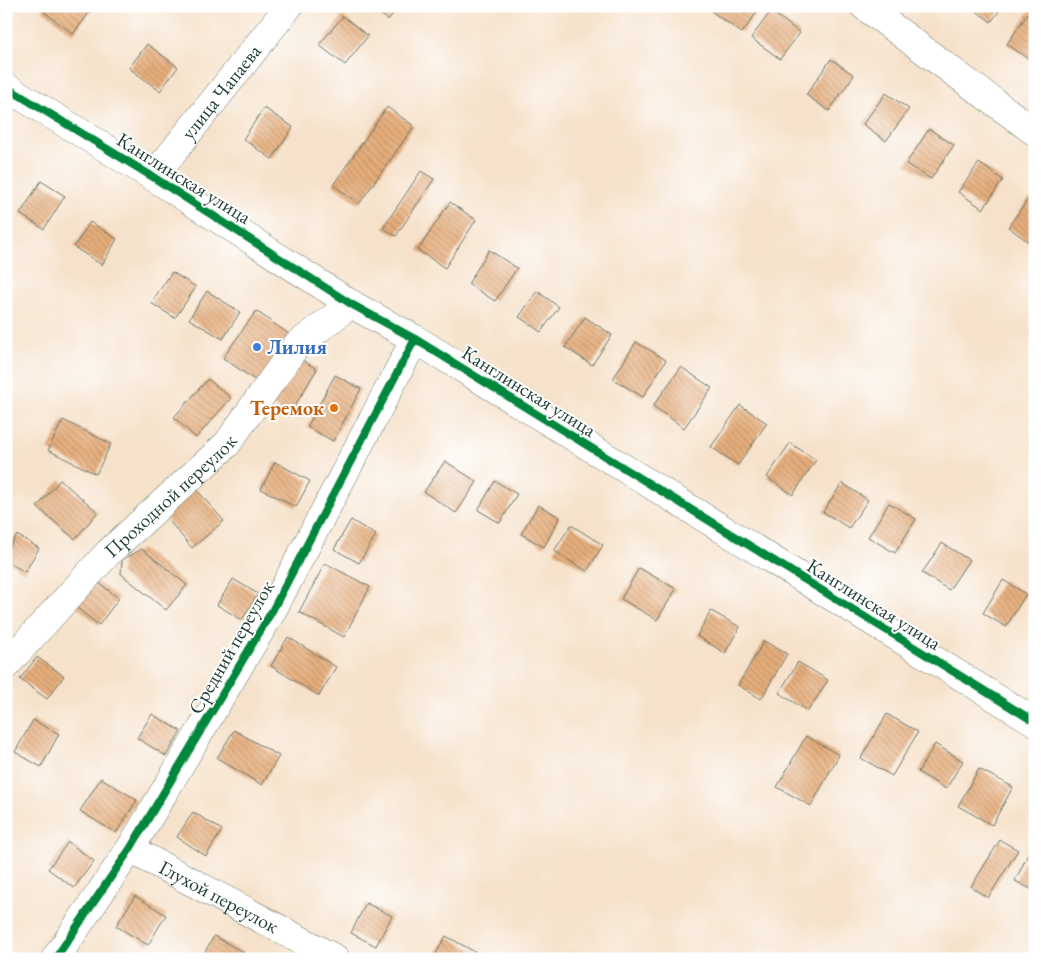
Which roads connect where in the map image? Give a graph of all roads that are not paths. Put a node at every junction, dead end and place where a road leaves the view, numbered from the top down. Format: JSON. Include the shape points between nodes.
{"nodes":[{"id":1,"x":289,"y":6,"type":"edge"},
{"id":2,"x":864,"y":6,"type":"edge"},
{"id":3,"x":6,"y":87,"type":"edge"},
{"id":4,"x":1035,"y":132,"type":"edge"},
{"id":5,"x":153,"y":177,"type":"junction"},
{"id":6,"x":351,"y":304,"type":"junction"},
{"id":7,"x":415,"y":340,"type":"junction"},
{"id":8,"x":6,"y":665,"type":"edge"},
{"id":9,"x":1035,"y":722,"type":"edge"},
{"id":10,"x":130,"y":849,"type":"junction"},
{"id":11,"x":55,"y":959,"type":"edge"},
{"id":12,"x":336,"y":959,"type":"edge"}],
"edges":[{"from":1,"to":5,"type":"street","name":"улица Чапаева"},
{"from":2,"to":4,"type":"street"},
{"from":3,"to":5,"type":"street","name":"Канглинская улица"},
{"from":5,"to":6,"type":"street","name":"Канглинская улица"},
{"from":6,"to":7,"type":"street","name":"Канглинская улица"},
{"from":6,"to":8,"type":"street","name":"Проходной переулок","via":[[296,346],[227,444],[109,552]]},
{"from":7,"to":9,"type":"street","name":"Канглинская улица"},
{"from":7,"to":10,"type":"street","name":"Средний переулок","via":[[272,611]]},
{"from":10,"to":11,"type":"street","name":"Средний переулок"},
{"from":10,"to":12,"type":"street","name":"Глухой переулок"}]}
